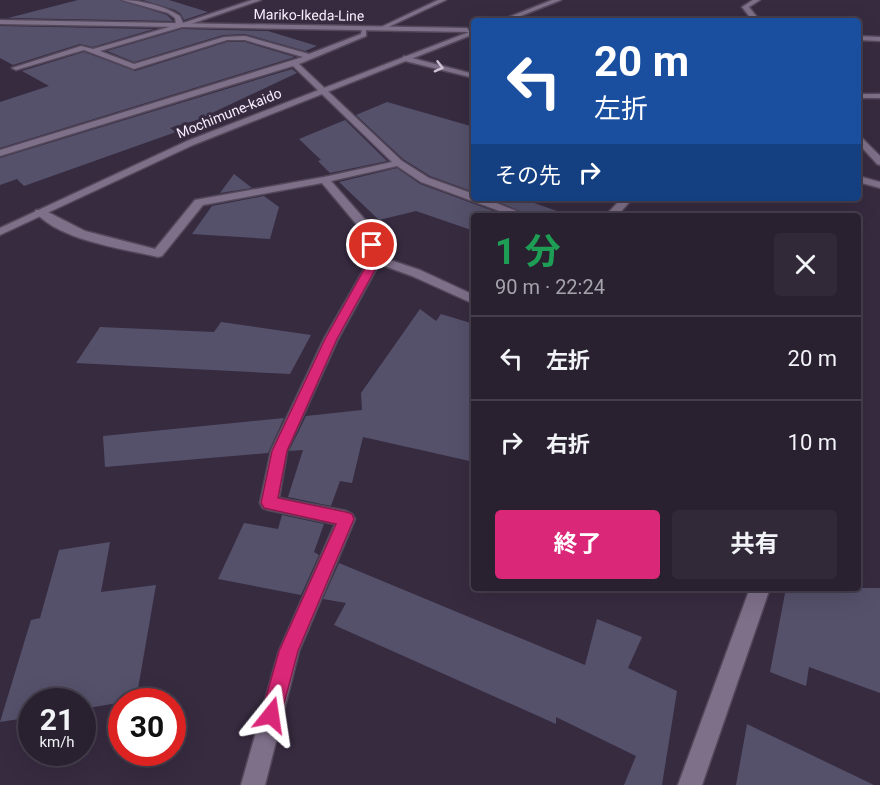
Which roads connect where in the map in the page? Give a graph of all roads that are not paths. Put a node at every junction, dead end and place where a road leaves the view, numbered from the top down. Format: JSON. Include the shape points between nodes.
{"nodes":[{"id":1,"x":126,"y":0,"type":"edge"},
{"id":2,"x":258,"y":0,"type":"edge"},
{"id":3,"x":443,"y":0,"type":"edge"},
{"id":4,"x":558,"y":0,"type":"edge"},
{"id":5,"x":757,"y":0,"type":"edge"},
{"id":6,"x":162,"y":2,"type":"dead end"},
{"id":7,"x":146,"y":6,"type":"junction"},
{"id":8,"x":510,"y":18,"type":"edge"},
{"id":9,"x":754,"y":18,"type":"edge"},
{"id":10,"x":0,"y":22,"type":"edge"},
{"id":11,"x":180,"y":26,"type":"junction"},
{"id":12,"x":200,"y":26,"type":"junction"},
{"id":13,"x":382,"y":28,"type":"junction"},
{"id":14,"x":364,"y":30,"type":"junction"},
{"id":15,"x":417,"y":30,"type":"junction"},
{"id":16,"x":471,"y":31,"type":"edge"},
{"id":17,"x":471,"y":32,"type":"edge"},
{"id":18,"x":861,"y":38,"type":"edge"},
{"id":19,"x":880,"y":39,"type":"edge"},
{"id":20,"x":93,"y":51,"type":"junction"},
{"id":21,"x":310,"y":57,"type":"junction"},
{"id":22,"x":404,"y":58,"type":"junction"},
{"id":23,"x":294,"y":63,"type":"junction"},
{"id":24,"x":16,"y":68,"type":"dead end"},
{"id":25,"x":471,"y":75,"type":"edge"},
{"id":26,"x":322,"y":90,"type":"junction"},
{"id":27,"x":861,"y":96,"type":"edge"},
{"id":28,"x":880,"y":96,"type":"edge"},
{"id":29,"x":861,"y":140,"type":"edge"},
{"id":30,"x":0,"y":153,"type":"edge"},
{"id":31,"x":880,"y":162,"type":"edge"},
{"id":32,"x":399,"y":163,"type":"junction"},
{"id":33,"x":324,"y":180,"type":"junction"},
{"id":34,"x":861,"y":180,"type":"edge"},
{"id":35,"x":880,"y":185,"type":"edge"},
{"id":36,"x":471,"y":197,"type":"edge"},
{"id":37,"x":482,"y":201,"type":"edge"},
{"id":38,"x":625,"y":201,"type":"edge"},
{"id":39,"x":40,"y":212,"type":"junction"},
{"id":40,"x":515,"y":213,"type":"edge"},
{"id":41,"x":613,"y":213,"type":"edge"},
{"id":42,"x":0,"y":232,"type":"edge"},
{"id":43,"x":376,"y":259,"type":"junction"},
{"id":44,"x":471,"y":299,"type":"edge"},
{"id":45,"x":759,"y":591,"type":"edge"},
{"id":46,"x":253,"y":785,"type":"edge"},
{"id":47,"x":690,"y":785,"type":"edge"}],
"edges":[{"from":1,"to":7,"type":"street"},
{"from":2,"to":11,"type":"street"},
{"from":3,"to":13,"type":"street"},
{"from":4,"to":8,"type":"street"},
{"from":5,"to":9,"type":"street","via":[[745,7]]},
{"from":6,"to":7,"type":"street"},
{"from":7,"to":11,"type":"street","via":[[170,12],[178,17]]},
{"from":10,"to":11,"type":"street","name":"Mariko-Ikeda-Line"},
{"from":11,"to":12,"type":"street","name":"Mariko-Ikeda-Line"},
{"from":11,"to":20,"type":"street"},
{"from":12,"to":13,"type":"street","name":"Mariko-Ikeda-Line"},
{"from":12,"to":14,"type":"street","name":"Mariko-Ikeda-Line"},
{"from":13,"to":15,"type":"street","name":"Mariko-Ikeda-Line"},
{"from":14,"to":15,"type":"street","name":"Mariko-Ikeda-Line"},
{"from":14,"to":21,"type":"street","via":[[364,36]]},
{"from":15,"to":16,"type":"street","name":"Mariko-Ikeda-Line"},
{"from":17,"to":22,"type":"street","name":"Mochimune-kaido"},
{"from":18,"to":19,"type":"street"},
{"from":20,"to":21,"type":"street","via":[[134,67],[226,38],[245,38]]},
{"from":20,"to":24,"type":"street","via":[[84,48]]},
{"from":21,"to":23,"type":"street"},
{"from":22,"to":25,"type":"street","one_way":true},
{"from":22,"to":26,"type":"street","name":"Mochimune-kaido"},
{"from":23,"to":26,"type":"street"},
{"from":23,"to":30,"type":"street"},
{"from":26,"to":32,"type":"street"},
{"from":26,"to":39,"type":"street","name":"Mochimune-kaido","via":[[190,143]]},
{"from":27,"to":28,"type":"street"},
{"from":29,"to":31,"type":"street"},
{"from":32,"to":33,"type":"street"},
{"from":32,"to":36,"type":"street","via":[[425,180]]},
{"from":33,"to":39,"type":"street","via":[[199,202],[158,253],[86,235],[54,223]]},
{"from":33,"to":43,"type":"street","via":[[369,231]]},
{"from":34,"to":35,"type":"street"},
{"from":37,"to":40,"type":"street"},
{"from":38,"to":41,"type":"street"},
{"from":39,"to":42,"type":"street","name":"Mochimune-kaido"},
{"from":43,"to":44,"type":"street"},
{"from":43,"to":46,"type":"street","via":[[331,339],[279,451],[269,503],[346,519],[288,651]]},
{"from":45,"to":47,"type":"street"}]}
